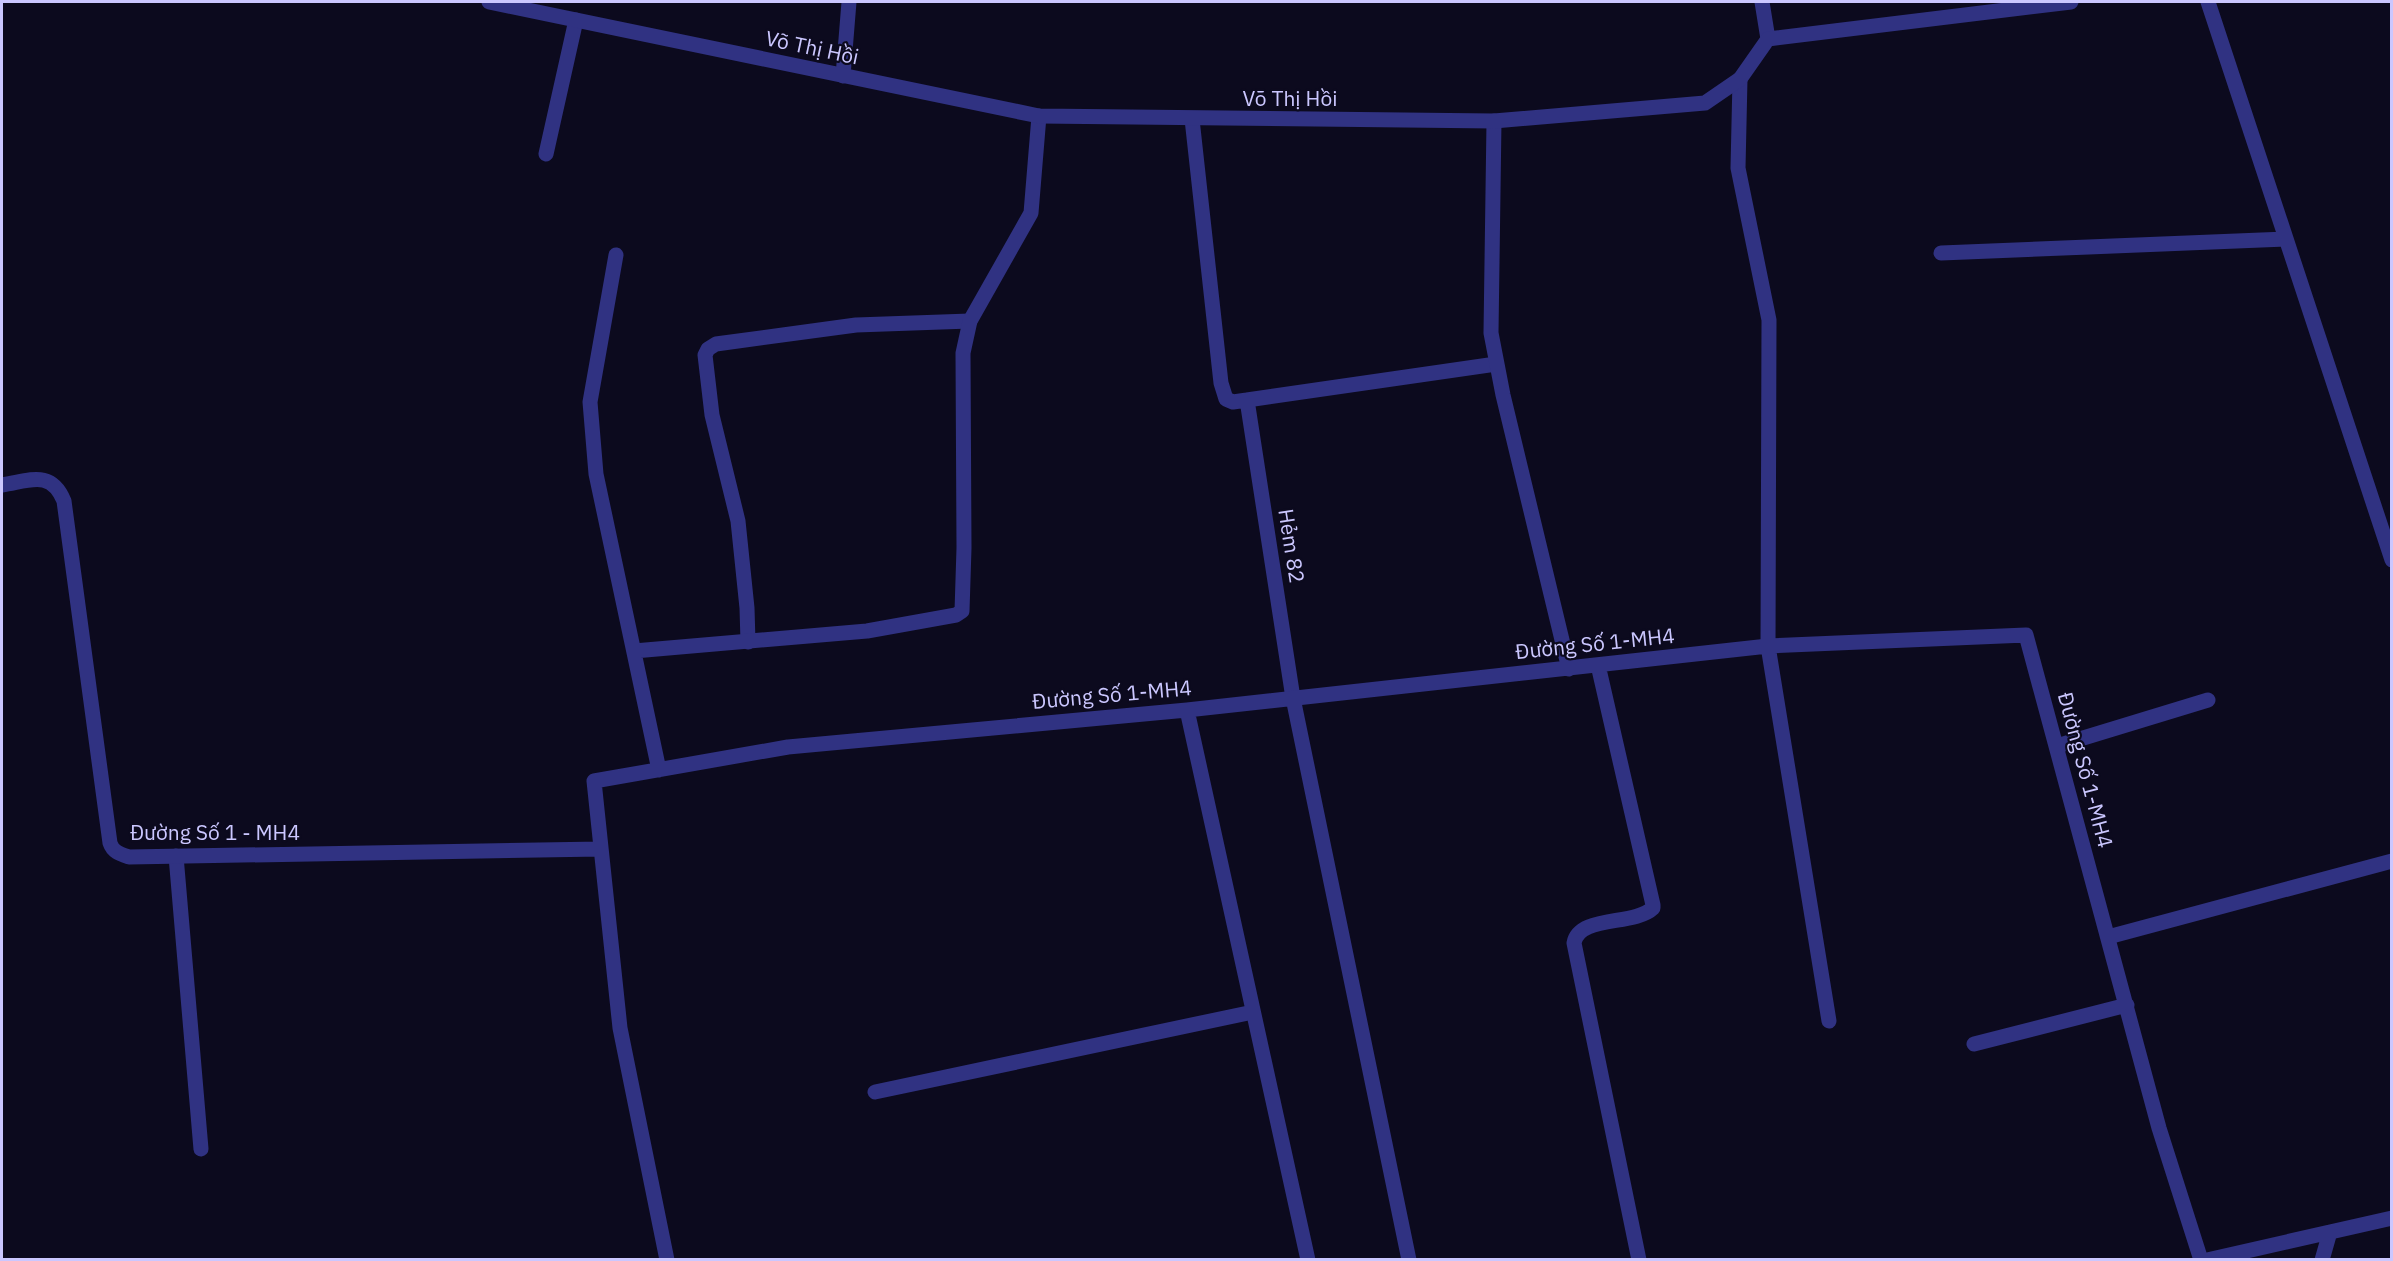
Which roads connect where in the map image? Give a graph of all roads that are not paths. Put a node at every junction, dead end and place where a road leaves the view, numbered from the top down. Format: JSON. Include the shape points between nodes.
{"nodes":[{"id":1,"x":489,"y":2,"type":"edge"},
{"id":2,"x":849,"y":2,"type":"edge"},
{"id":3,"x":1762,"y":2,"type":"edge"},
{"id":4,"x":2071,"y":2,"type":"edge"},
{"id":5,"x":2208,"y":2,"type":"edge"},
{"id":6,"x":576,"y":20,"type":"junction"},
{"id":7,"x":1768,"y":39,"type":"junction"},
{"id":8,"x":843,"y":76,"type":"junction"},
{"id":9,"x":1740,"y":79,"type":"junction"},
{"id":10,"x":1039,"y":116,"type":"junction"},
{"id":11,"x":1192,"y":119,"type":"junction"},
{"id":12,"x":1494,"y":121,"type":"junction"},
{"id":13,"x":546,"y":154,"type":"dead end"},
{"id":14,"x":2286,"y":239,"type":"junction"},
{"id":15,"x":1941,"y":253,"type":"dead end"},
{"id":16,"x":616,"y":255,"type":"dead end"},
{"id":17,"x":970,"y":321,"type":"junction"},
{"id":18,"x":1496,"y":364,"type":"junction"},
{"id":19,"x":1247,"y":400,"type":"junction"},
{"id":20,"x":2,"y":485,"type":"edge"},
{"id":21,"x":2391,"y":560,"type":"edge"},
{"id":22,"x":748,"y":642,"type":"junction"},
{"id":23,"x":1768,"y":646,"type":"junction"},
{"id":24,"x":634,"y":651,"type":"junction"},
{"id":25,"x":1599,"y":665,"type":"junction"},
{"id":26,"x":1569,"y":669,"type":"junction"},
{"id":27,"x":1293,"y":698,"type":"junction"},
{"id":28,"x":2208,"y":700,"type":"dead end"},
{"id":29,"x":1187,"y":710,"type":"junction"},
{"id":30,"x":2057,"y":746,"type":"junction"},
{"id":31,"x":659,"y":770,"type":"junction"},
{"id":32,"x":601,"y":849,"type":"junction"},
{"id":33,"x":177,"y":856,"type":"junction"},
{"id":34,"x":2391,"y":861,"type":"edge"},
{"id":35,"x":2108,"y":937,"type":"junction"},
{"id":36,"x":2127,"y":1005,"type":"junction"},
{"id":37,"x":1253,"y":1012,"type":"junction"},
{"id":38,"x":1829,"y":1021,"type":"dead end"},
{"id":39,"x":1974,"y":1044,"type":"dead end"},
{"id":40,"x":875,"y":1092,"type":"dead end"},
{"id":41,"x":201,"y":1149,"type":"dead end"},
{"id":42,"x":2391,"y":1218,"type":"edge"},
{"id":43,"x":2330,"y":1232,"type":"junction"},
{"id":44,"x":667,"y":1260,"type":"edge"},
{"id":45,"x":1308,"y":1260,"type":"edge"},
{"id":46,"x":1409,"y":1260,"type":"edge"},
{"id":47,"x":1639,"y":1260,"type":"edge"},
{"id":48,"x":2201,"y":1260,"type":"edge"},
{"id":49,"x":2207,"y":1260,"type":"edge"},
{"id":50,"x":2322,"y":1260,"type":"edge"}],
"edges":[{"from":1,"to":6,"type":"street","name":"Võ Thị Hồi"},
{"from":2,"to":8,"type":"street"},
{"from":3,"to":7,"type":"street"},
{"from":4,"to":7,"type":"street"},
{"from":5,"to":14,"type":"street"},
{"from":6,"to":8,"type":"street","name":"Võ Thị Hồi"},
{"from":6,"to":13,"type":"street"},
{"from":7,"to":9,"type":"street","name":"Võ Thị Hồi"},
{"from":8,"to":10,"type":"street","name":"Võ Thị Hồi"},
{"from":9,"to":12,"type":"street","name":"Võ Thị Hồi","via":[[1705,103]]},
{"from":9,"to":23,"type":"street","via":[[1738,168],[1770,320]]},
{"from":10,"to":11,"type":"street","name":"Võ Thị Hồi"},
{"from":10,"to":17,"type":"street","via":[[1031,213]]},
{"from":11,"to":12,"type":"street","name":"Võ Thị Hồi"},
{"from":11,"to":19,"type":"street","via":[[1221,383],[1226,399]]},
{"from":12,"to":18,"type":"street","via":[[1490,310]]},
{"from":14,"to":15,"type":"street"},
{"from":14,"to":21,"type":"street"},
{"from":16,"to":24,"type":"street","via":[[590,402],[596,474]]},
{"from":17,"to":22,"type":"street","via":[[963,353],[962,611],[867,631]]},
{"from":17,"to":22,"type":"street","via":[[856,325],[716,344],[708,349],[705,356],[712,415],[738,521]]},
{"from":18,"to":19,"type":"street"},
{"from":18,"to":26,"type":"street"},
{"from":19,"to":27,"type":"street","name":"Hẻm 82"},
{"from":20,"to":33,"type":"street","name":"Đường Số 1 - MH4","via":[[49,480],[64,501],[112,849],[129,857]]},
{"from":22,"to":24,"type":"street"},
{"from":23,"to":25,"type":"street","name":"Đường Số 1-MH4"},
{"from":23,"to":30,"type":"street","name":"Đường Số 1-MH4","via":[[2026,635]]},
{"from":23,"to":38,"type":"street"},
{"from":24,"to":31,"type":"street"},
{"from":25,"to":26,"type":"street","name":"Đường Số 1-MH4"},
{"from":25,"to":47,"type":"street","via":[[1653,909],[1644,915],[1584,928],[1576,934],[1574,943]]},
{"from":26,"to":27,"type":"street","name":"Đường Số 1-MH4"},
{"from":27,"to":29,"type":"street","name":"Đường Số 1-MH4"},
{"from":27,"to":46,"type":"street","name":"Hẻm 82"},
{"from":28,"to":30,"type":"street"},
{"from":29,"to":31,"type":"street","name":"Đường Số 1-MH4","via":[[788,747]]},
{"from":29,"to":37,"type":"street"},
{"from":30,"to":35,"type":"street","name":"Đường Số 1-MH4"},
{"from":31,"to":32,"type":"street","name":"Đường Số 1-MH4","via":[[594,780]]},
{"from":32,"to":33,"type":"street","name":"Đường Số 1 - MH4"},
{"from":32,"to":44,"type":"street","via":[[620,1028]]},
{"from":33,"to":41,"type":"street"},
{"from":34,"to":35,"type":"street"},
{"from":35,"to":36,"type":"street","name":"Đường Số 1-MH4"},
{"from":36,"to":39,"type":"street"},
{"from":36,"to":48,"type":"street","name":"Đường Số 1-MH4","via":[[2159,1128]]},
{"from":37,"to":40,"type":"street"},
{"from":37,"to":45,"type":"street"},
{"from":42,"to":43,"type":"street"},
{"from":43,"to":49,"type":"street"},
{"from":43,"to":50,"type":"street"}]}
